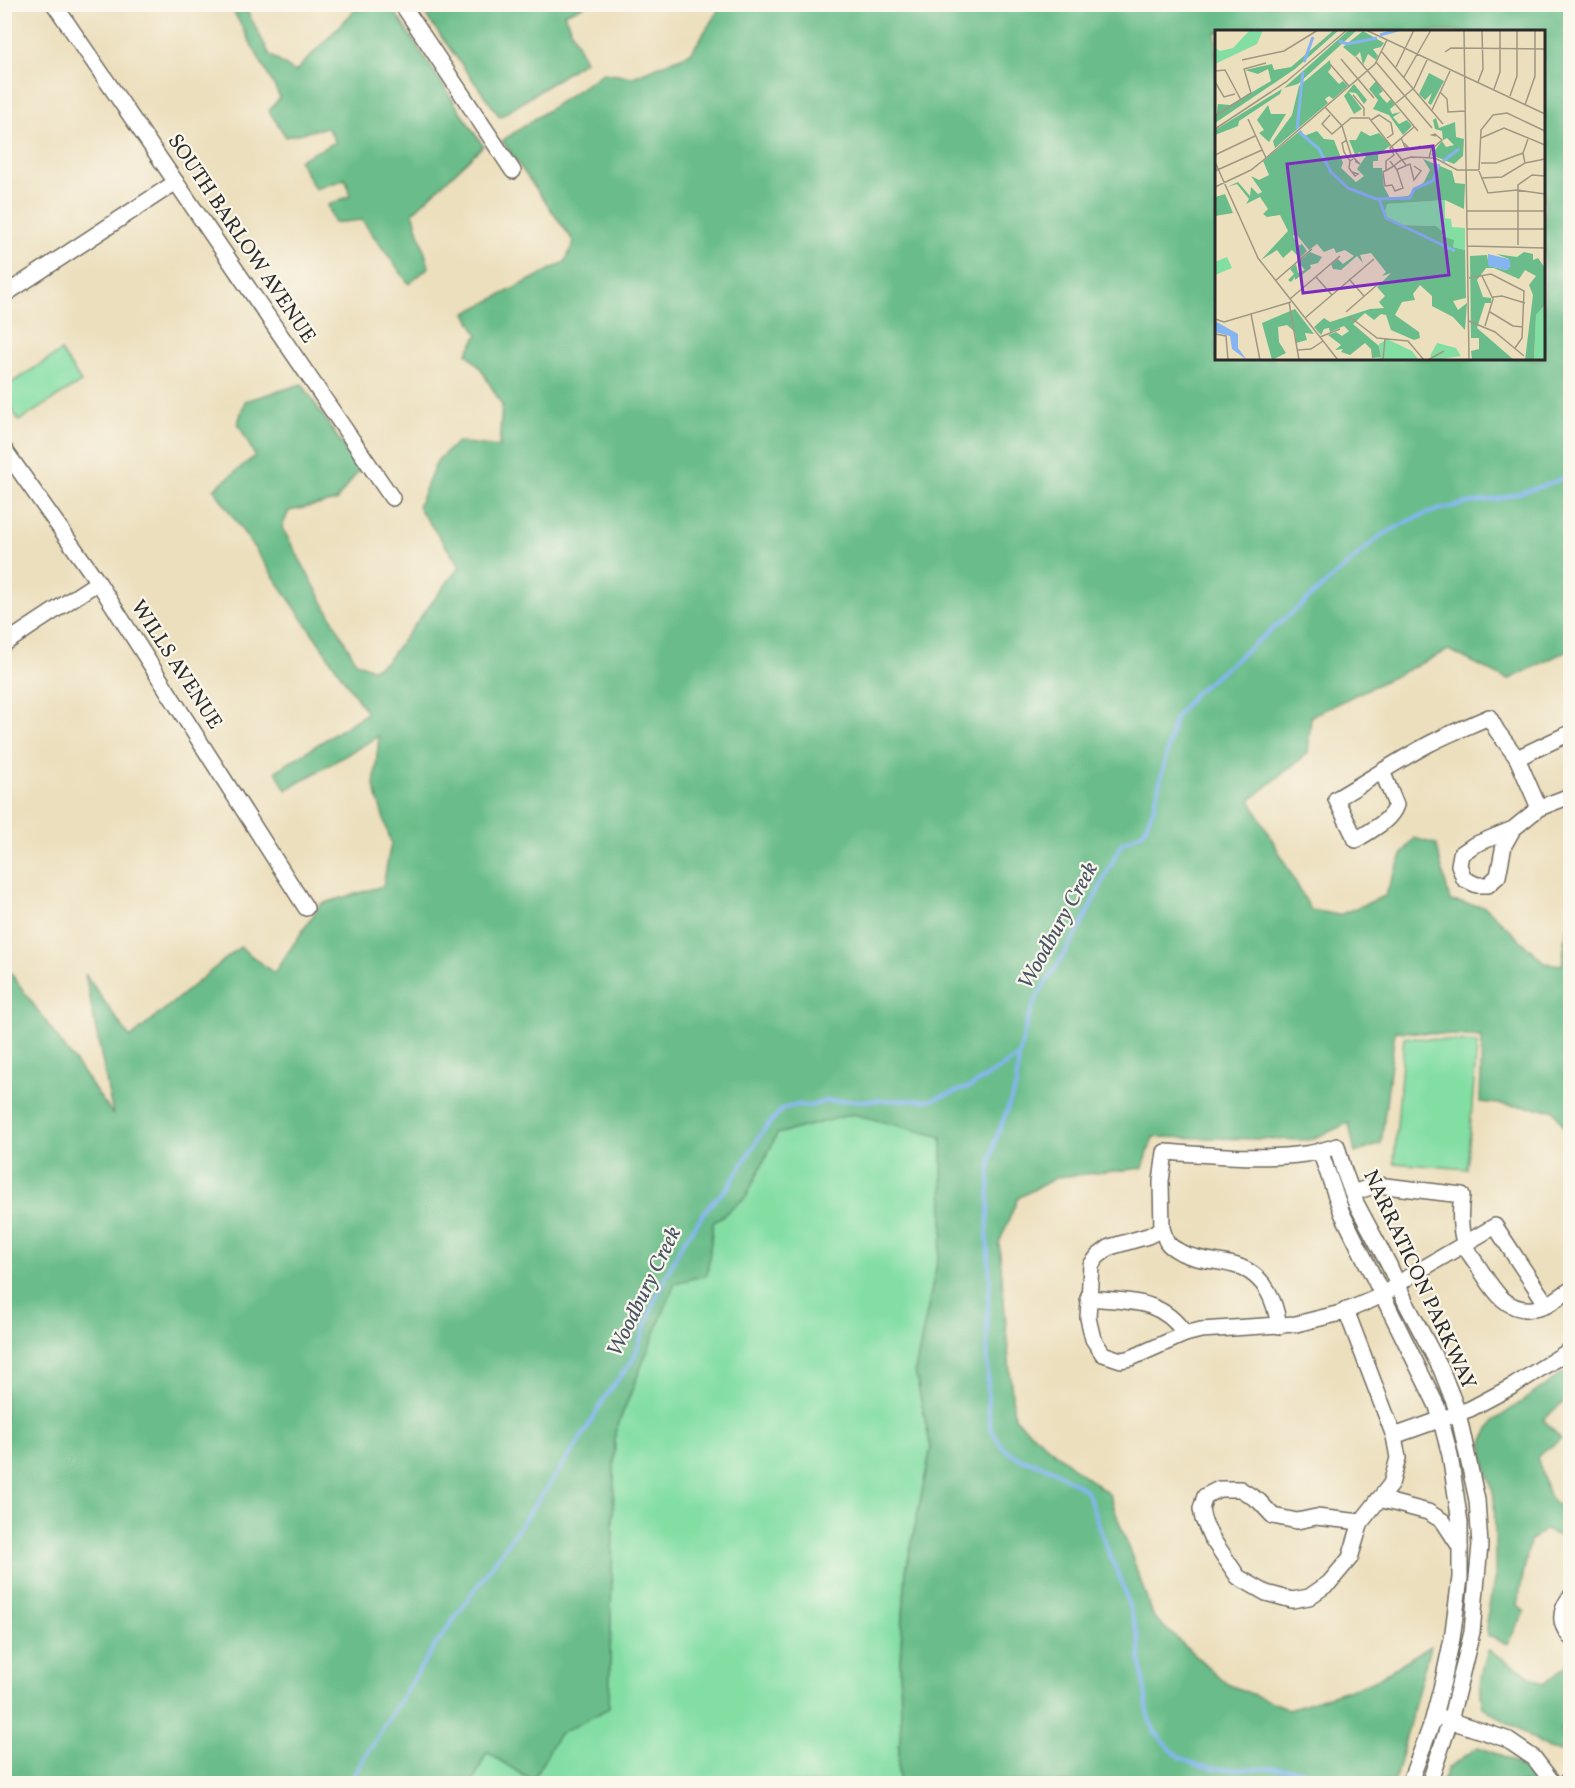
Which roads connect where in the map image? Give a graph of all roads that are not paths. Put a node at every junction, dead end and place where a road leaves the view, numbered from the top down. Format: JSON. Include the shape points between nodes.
{"nodes":[{"id":1,"x":54,"y":4,"type":"edge"},
{"id":2,"x":402,"y":4,"type":"edge"},
{"id":3,"x":513,"y":171,"type":"dead end"},
{"id":4,"x":176,"y":182,"type":"junction"},
{"id":5,"x":4,"y":295,"type":"edge"},
{"id":6,"x":4,"y":449,"type":"edge"},
{"id":7,"x":392,"y":498,"type":"dead end"},
{"id":8,"x":98,"y":582,"type":"junction"},
{"id":9,"x":4,"y":644,"type":"edge"},
{"id":10,"x":1570,"y":733,"type":"edge"},
{"id":11,"x":1517,"y":758,"type":"junction"},
{"id":12,"x":1382,"y":771,"type":"junction"},
{"id":13,"x":1570,"y":796,"type":"edge"},
{"id":14,"x":1539,"y":808,"type":"junction"},
{"id":15,"x":1514,"y":829,"type":"dead end"},
{"id":16,"x":306,"y":908,"type":"dead end"},
{"id":17,"x":1320,"y":1151,"type":"junction"},
{"id":18,"x":1352,"y":1193,"type":"junction"},
{"id":19,"x":1162,"y":1229,"type":"junction"},
{"id":20,"x":1464,"y":1244,"type":"junction"},
{"id":21,"x":1399,"y":1285,"type":"junction"},
{"id":22,"x":1570,"y":1290,"type":"edge"},
{"id":23,"x":1383,"y":1294,"type":"junction"},
{"id":24,"x":1088,"y":1298,"type":"junction"},
{"id":25,"x":1547,"y":1305,"type":"junction"},
{"id":26,"x":1346,"y":1310,"type":"junction"},
{"id":27,"x":1279,"y":1326,"type":"junction"},
{"id":28,"x":1185,"y":1334,"type":"junction"},
{"id":29,"x":1570,"y":1350,"type":"edge"},
{"id":30,"x":1458,"y":1413,"type":"junction"},
{"id":31,"x":1440,"y":1418,"type":"junction"},
{"id":32,"x":1394,"y":1436,"type":"junction"},
{"id":33,"x":1379,"y":1499,"type":"junction"},
{"id":34,"x":1361,"y":1522,"type":"junction"},
{"id":35,"x":1460,"y":1548,"type":"junction"},
{"id":36,"x":1570,"y":1597,"type":"edge"},
{"id":37,"x":1570,"y":1637,"type":"edge"},
{"id":38,"x":1434,"y":1716,"type":"junction"},
{"id":39,"x":1450,"y":1721,"type":"junction"},
{"id":40,"x":1570,"y":1779,"type":"edge"},
{"id":41,"x":1409,"y":1784,"type":"edge"},
{"id":42,"x":1429,"y":1784,"type":"edge"},
{"id":43,"x":1554,"y":1784,"type":"edge"},
{"id":44,"x":1565,"y":1784,"type":"edge"}],
"edges":[{"from":1,"to":4,"type":"street","name":"SOUTH BARLOW AVENUE"},
{"from":2,"to":3,"type":"street"},
{"from":4,"to":5,"type":"street"},
{"from":4,"to":7,"type":"street","name":"SOUTH BARLOW AVENUE"},
{"from":6,"to":8,"type":"street","name":"WILLS AVENUE"},
{"from":8,"to":9,"type":"street"},
{"from":8,"to":16,"type":"street","name":"WILLS AVENUE"},
{"from":10,"to":11,"type":"street"},
{"from":11,"to":12,"type":"street","via":[[1489,717],[1430,743]]},
{"from":11,"to":14,"type":"street"},
{"from":12,"to":12,"type":"street","via":[[1336,800],[1356,840],[1394,813],[1396,806]]},
{"from":13,"to":14,"type":"street"},
{"from":14,"to":15,"type":"street"},
{"from":17,"to":18,"type":"street","name":"NARRATICON PARKWAY","via":[[1337,1146]]},
{"from":17,"to":19,"type":"street","via":[[1283,1156],[1165,1152]]},
{"from":17,"to":23,"type":"street","name":"NARRATICON PARKWAY","via":[[1342,1214]]},
{"from":18,"to":20,"type":"street","via":[[1377,1185],[1462,1195]]},
{"from":18,"to":21,"type":"street","name":"NARRATICON PARKWAY"},
{"from":19,"to":24,"type":"street","via":[[1110,1247],[1098,1256],[1091,1265]]},
{"from":19,"to":27,"type":"street","via":[[1167,1244],[1191,1257],[1240,1267],[1254,1275],[1272,1297]]},
{"from":20,"to":21,"type":"street"},
{"from":20,"to":25,"type":"street","via":[[1499,1297],[1522,1308]]},
{"from":20,"to":25,"type":"street","via":[[1495,1226]]},
{"from":21,"to":23,"type":"street"},
{"from":21,"to":30,"type":"street","name":"NARRATICON PARKWAY"},
{"from":22,"to":25,"type":"street"},
{"from":23,"to":26,"type":"street"},
{"from":23,"to":31,"type":"street","name":"NARRATICON PARKWAY"},
{"from":24,"to":28,"type":"street","via":[[1157,1308],[1167,1313]]},
{"from":24,"to":28,"type":"street","via":[[1093,1339],[1103,1354],[1121,1360],[1131,1358]]},
{"from":26,"to":27,"type":"street"},
{"from":26,"to":32,"type":"street"},
{"from":27,"to":28,"type":"street"},
{"from":29,"to":30,"type":"street","via":[[1513,1386]]},
{"from":30,"to":31,"type":"street"},
{"from":30,"to":39,"type":"street","name":"NARRATICON PARKWAY","via":[[1477,1500],[1480,1545],[1472,1632]]},
{"from":31,"to":32,"type":"street"},
{"from":31,"to":35,"type":"street","name":"NARRATICON PARKWAY","via":[[1459,1512]]},
{"from":32,"to":33,"type":"street","via":[[1398,1458],[1391,1484]]},
{"from":33,"to":34,"type":"street"},
{"from":33,"to":35,"type":"street","via":[[1428,1512],[1443,1521]]},
{"from":34,"to":34,"type":"street","via":[[1316,1517],[1297,1521],[1273,1516],[1240,1489],[1219,1489],[1205,1496],[1201,1509],[1211,1537],[1238,1577],[1266,1593],[1292,1600],[1309,1597],[1329,1583],[1350,1558]]},
{"from":35,"to":38,"type":"street","name":"NARRATICON PARKWAY","via":[[1452,1639]]},
{"from":36,"to":37,"type":"street","via":[[1562,1614],[1562,1627]]},
{"from":38,"to":39,"type":"street"},
{"from":38,"to":41,"type":"street","name":"NARRATICON PARKWAY"},
{"from":39,"to":42,"type":"street","name":"NARRATICON PARKWAY"},
{"from":39,"to":43,"type":"street","via":[[1506,1739],[1534,1758]]},
{"from":40,"to":44,"type":"street"}]}
